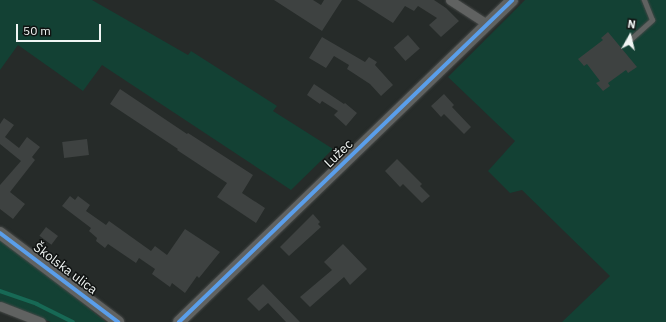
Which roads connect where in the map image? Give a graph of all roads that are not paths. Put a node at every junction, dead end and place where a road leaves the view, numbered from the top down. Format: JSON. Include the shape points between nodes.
{"nodes":[{"id":1,"x":450,"y":0,"type":"edge"},
{"id":2,"x":512,"y":0,"type":"edge"},
{"id":3,"x":644,"y":0,"type":"edge"},
{"id":4,"x":487,"y":24,"type":"junction"},
{"id":5,"x":632,"y":38,"type":"dead end"},
{"id":6,"x":0,"y":232,"type":"edge"},
{"id":7,"x":0,"y":306,"type":"edge"},
{"id":8,"x":41,"y":322,"type":"edge"},
{"id":9,"x":118,"y":322,"type":"edge"},
{"id":10,"x":179,"y":322,"type":"edge"}],
"edges":[{"from":1,"to":4,"type":"street"},
{"from":2,"to":4,"type":"street","name":"Lužec"},
{"from":3,"to":5,"type":"lane","via":[[652,20]]},
{"from":4,"to":10,"type":"street","name":"Lužec"},
{"from":6,"to":9,"type":"street","name":"Školska ulica"},
{"from":7,"to":8,"type":"street"}]}
